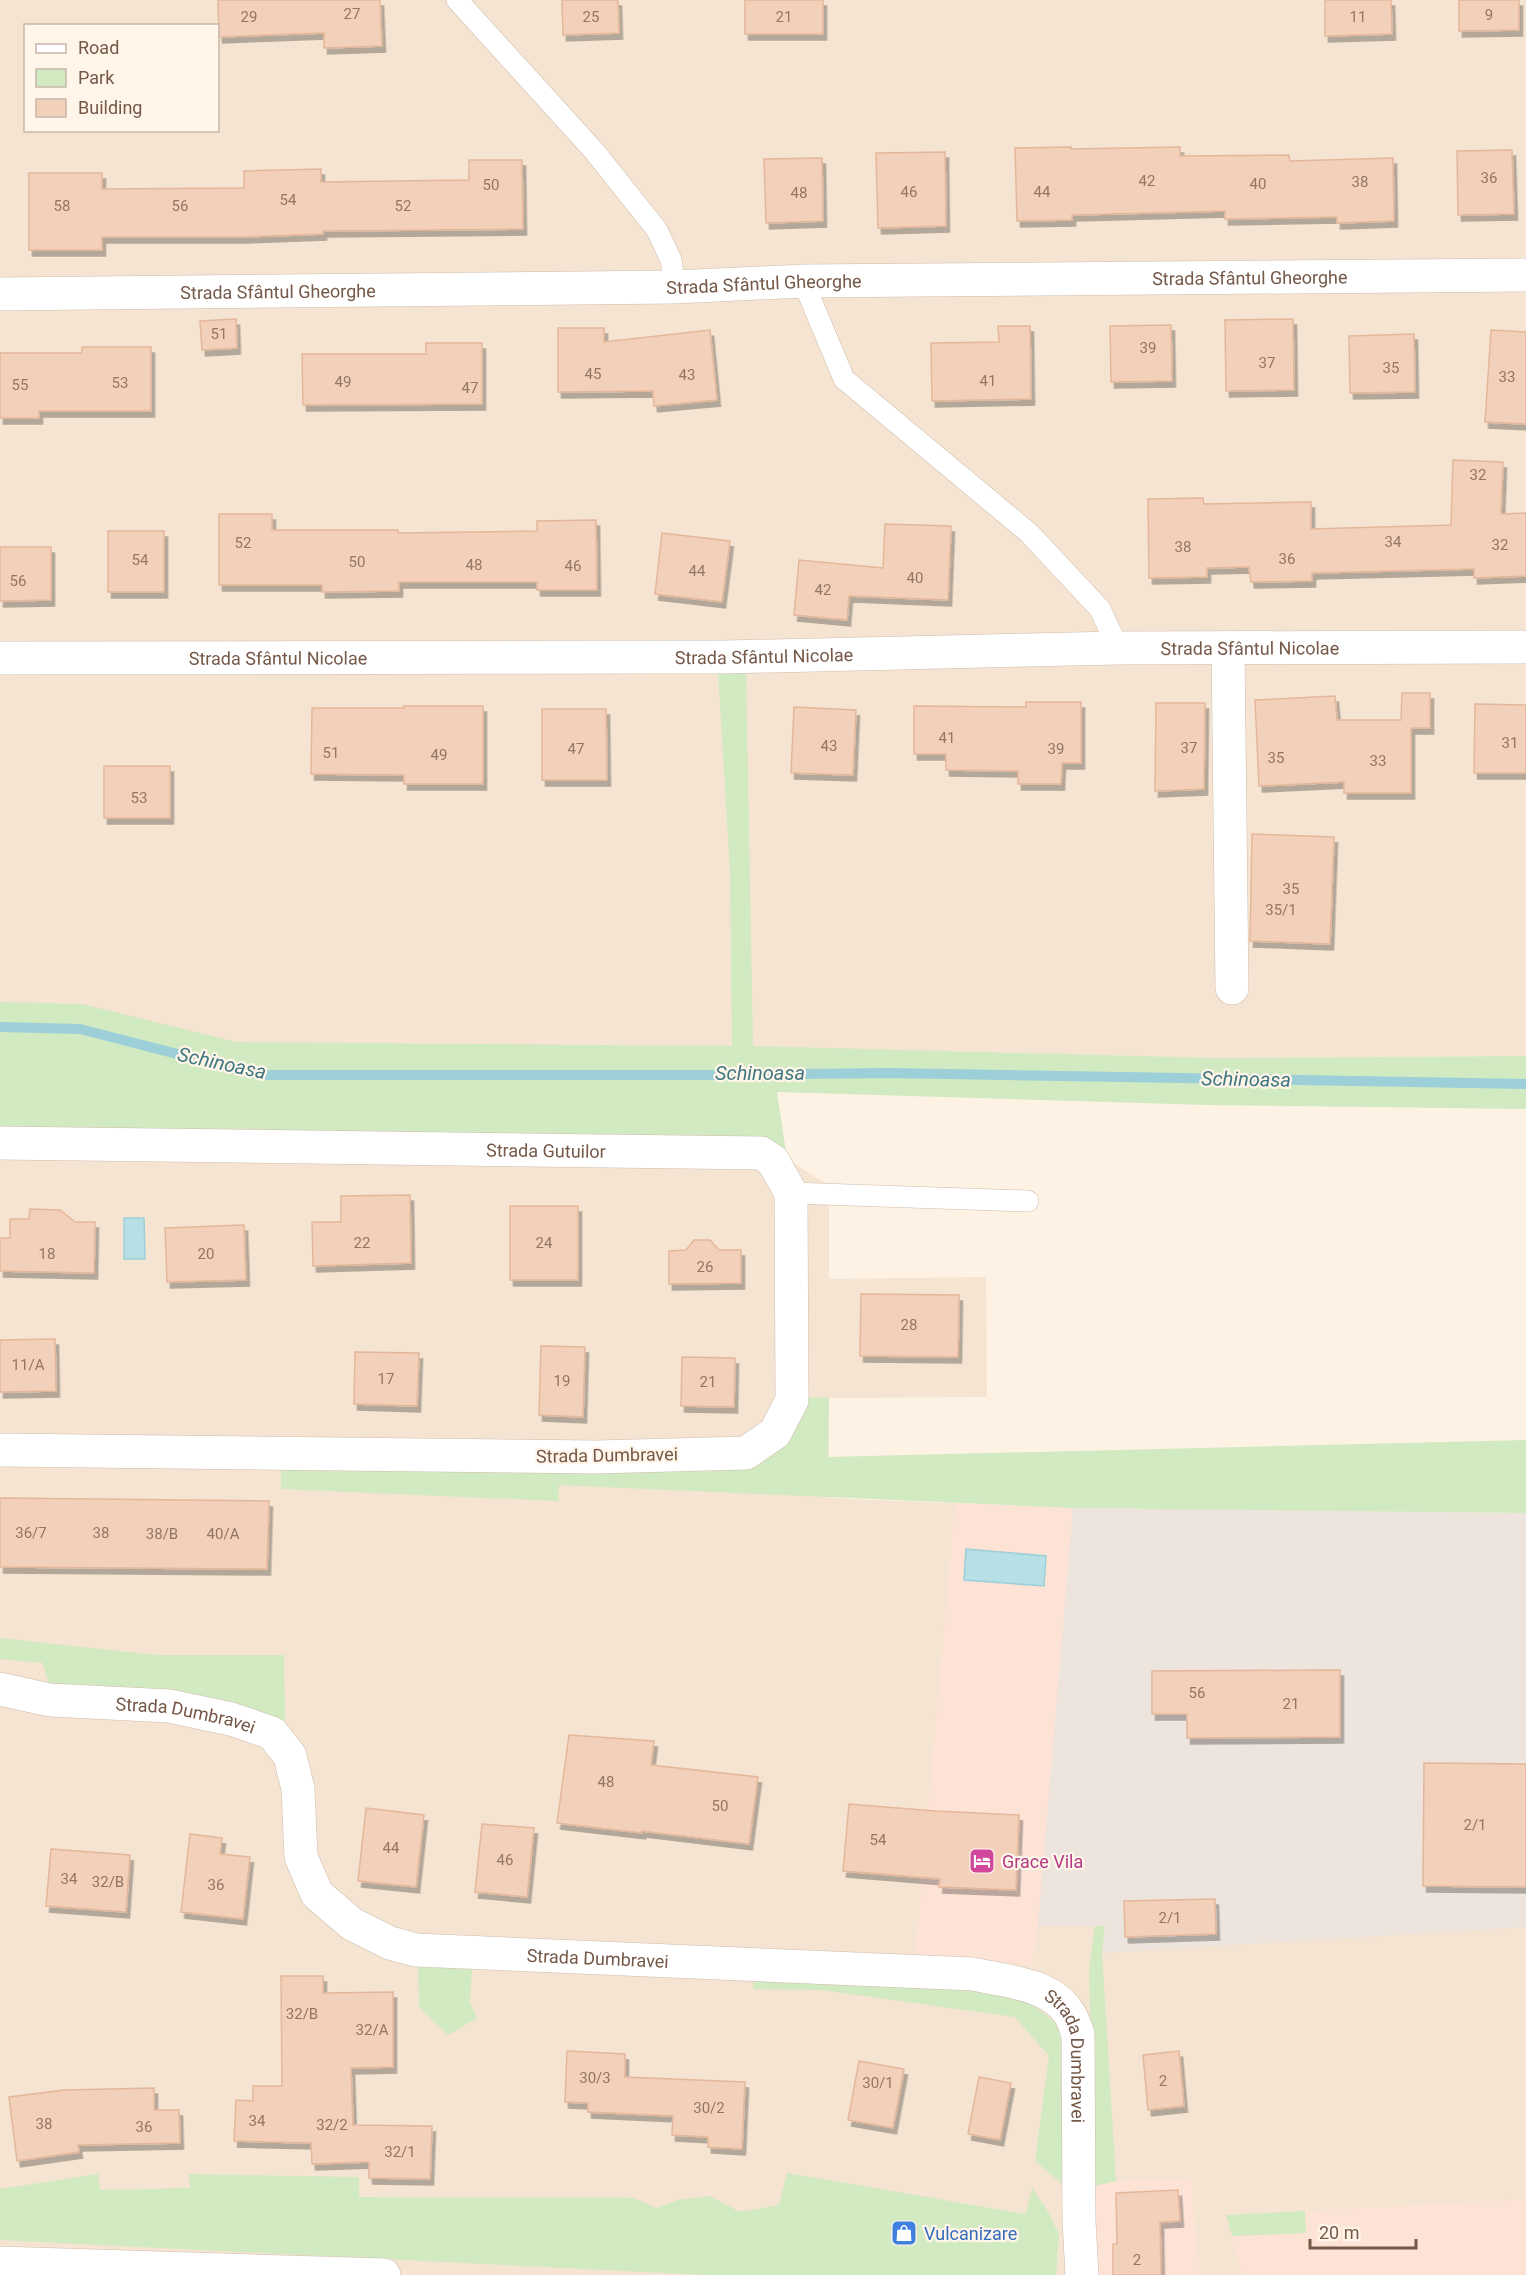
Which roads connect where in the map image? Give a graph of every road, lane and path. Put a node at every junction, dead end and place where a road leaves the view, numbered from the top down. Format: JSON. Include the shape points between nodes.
{"nodes":[{"id":1,"x":456,"y":0,"type":"edge"},
{"id":2,"x":1526,"y":275,"type":"edge"},
{"id":3,"x":803,"y":281,"type":"junction"},
{"id":4,"x":675,"y":287,"type":"junction"},
{"id":5,"x":0,"y":294,"type":"edge"},
{"id":6,"x":1526,"y":647,"type":"edge"},
{"id":7,"x":1118,"y":648,"type":"junction"},
{"id":8,"x":1228,"y":648,"type":"junction"},
{"id":9,"x":0,"y":658,"type":"edge"},
{"id":10,"x":1232,"y":988,"type":"dead end"},
{"id":11,"x":0,"y":1143,"type":"edge"},
{"id":12,"x":791,"y":1193,"type":"junction"},
{"id":13,"x":1028,"y":1201,"type":"dead end"},
{"id":14,"x":0,"y":1450,"type":"edge"},
{"id":15,"x":746,"y":1453,"type":"joint"},
{"id":16,"x":0,"y":1689,"type":"edge"},
{"id":17,"x":0,"y":2263,"type":"edge"},
{"id":18,"x":384,"y":2275,"type":"edge"},
{"id":19,"x":1082,"y":2275,"type":"edge"}],
"edges":[{"from":1,"to":4,"type":"lane","via":[[595,152],[657,230],[671,260]]},
{"from":2,"to":3,"type":"street","name":"Strada Sfântul Gheorghe"},
{"from":3,"to":4,"type":"street","name":"Strada Sfântul Gheorghe"},
{"from":3,"to":7,"type":"lane","via":[[844,379],[1029,533],[1100,609]]},
{"from":4,"to":5,"type":"street","name":"Strada Sfântul Gheorghe"},
{"from":6,"to":8,"type":"street","name":"Strada Sfântul Nicolae"},
{"from":7,"to":8,"type":"street","name":"Strada Sfântul Nicolae"},
{"from":7,"to":9,"type":"street","name":"Strada Sfântul Nicolae","via":[[725,657]]},
{"from":8,"to":10,"type":"street"},
{"from":11,"to":12,"type":"street","name":"Strada Gutuilor","via":[[761,1153],[773,1161]]},
{"from":12,"to":13,"type":"lane"},
{"from":12,"to":15,"type":"street","name":"Strada Gutuilor","via":[[792,1400],[775,1433]]},
{"from":14,"to":15,"type":"street","name":"Strada Dumbravei","via":[[585,1457]]},
{"from":16,"to":19,"type":"street","name":"Strada Dumbravei","via":[[51,1700],[169,1706],[231,1719],[272,1733],[290,1756],[298,1789],[301,1857],[317,1894],[352,1924],[390,1943],[416,1950],[973,1974],[1050,1995],[1068,2011],[1078,2034]]},
{"from":17,"to":18,"type":"street"}]}
